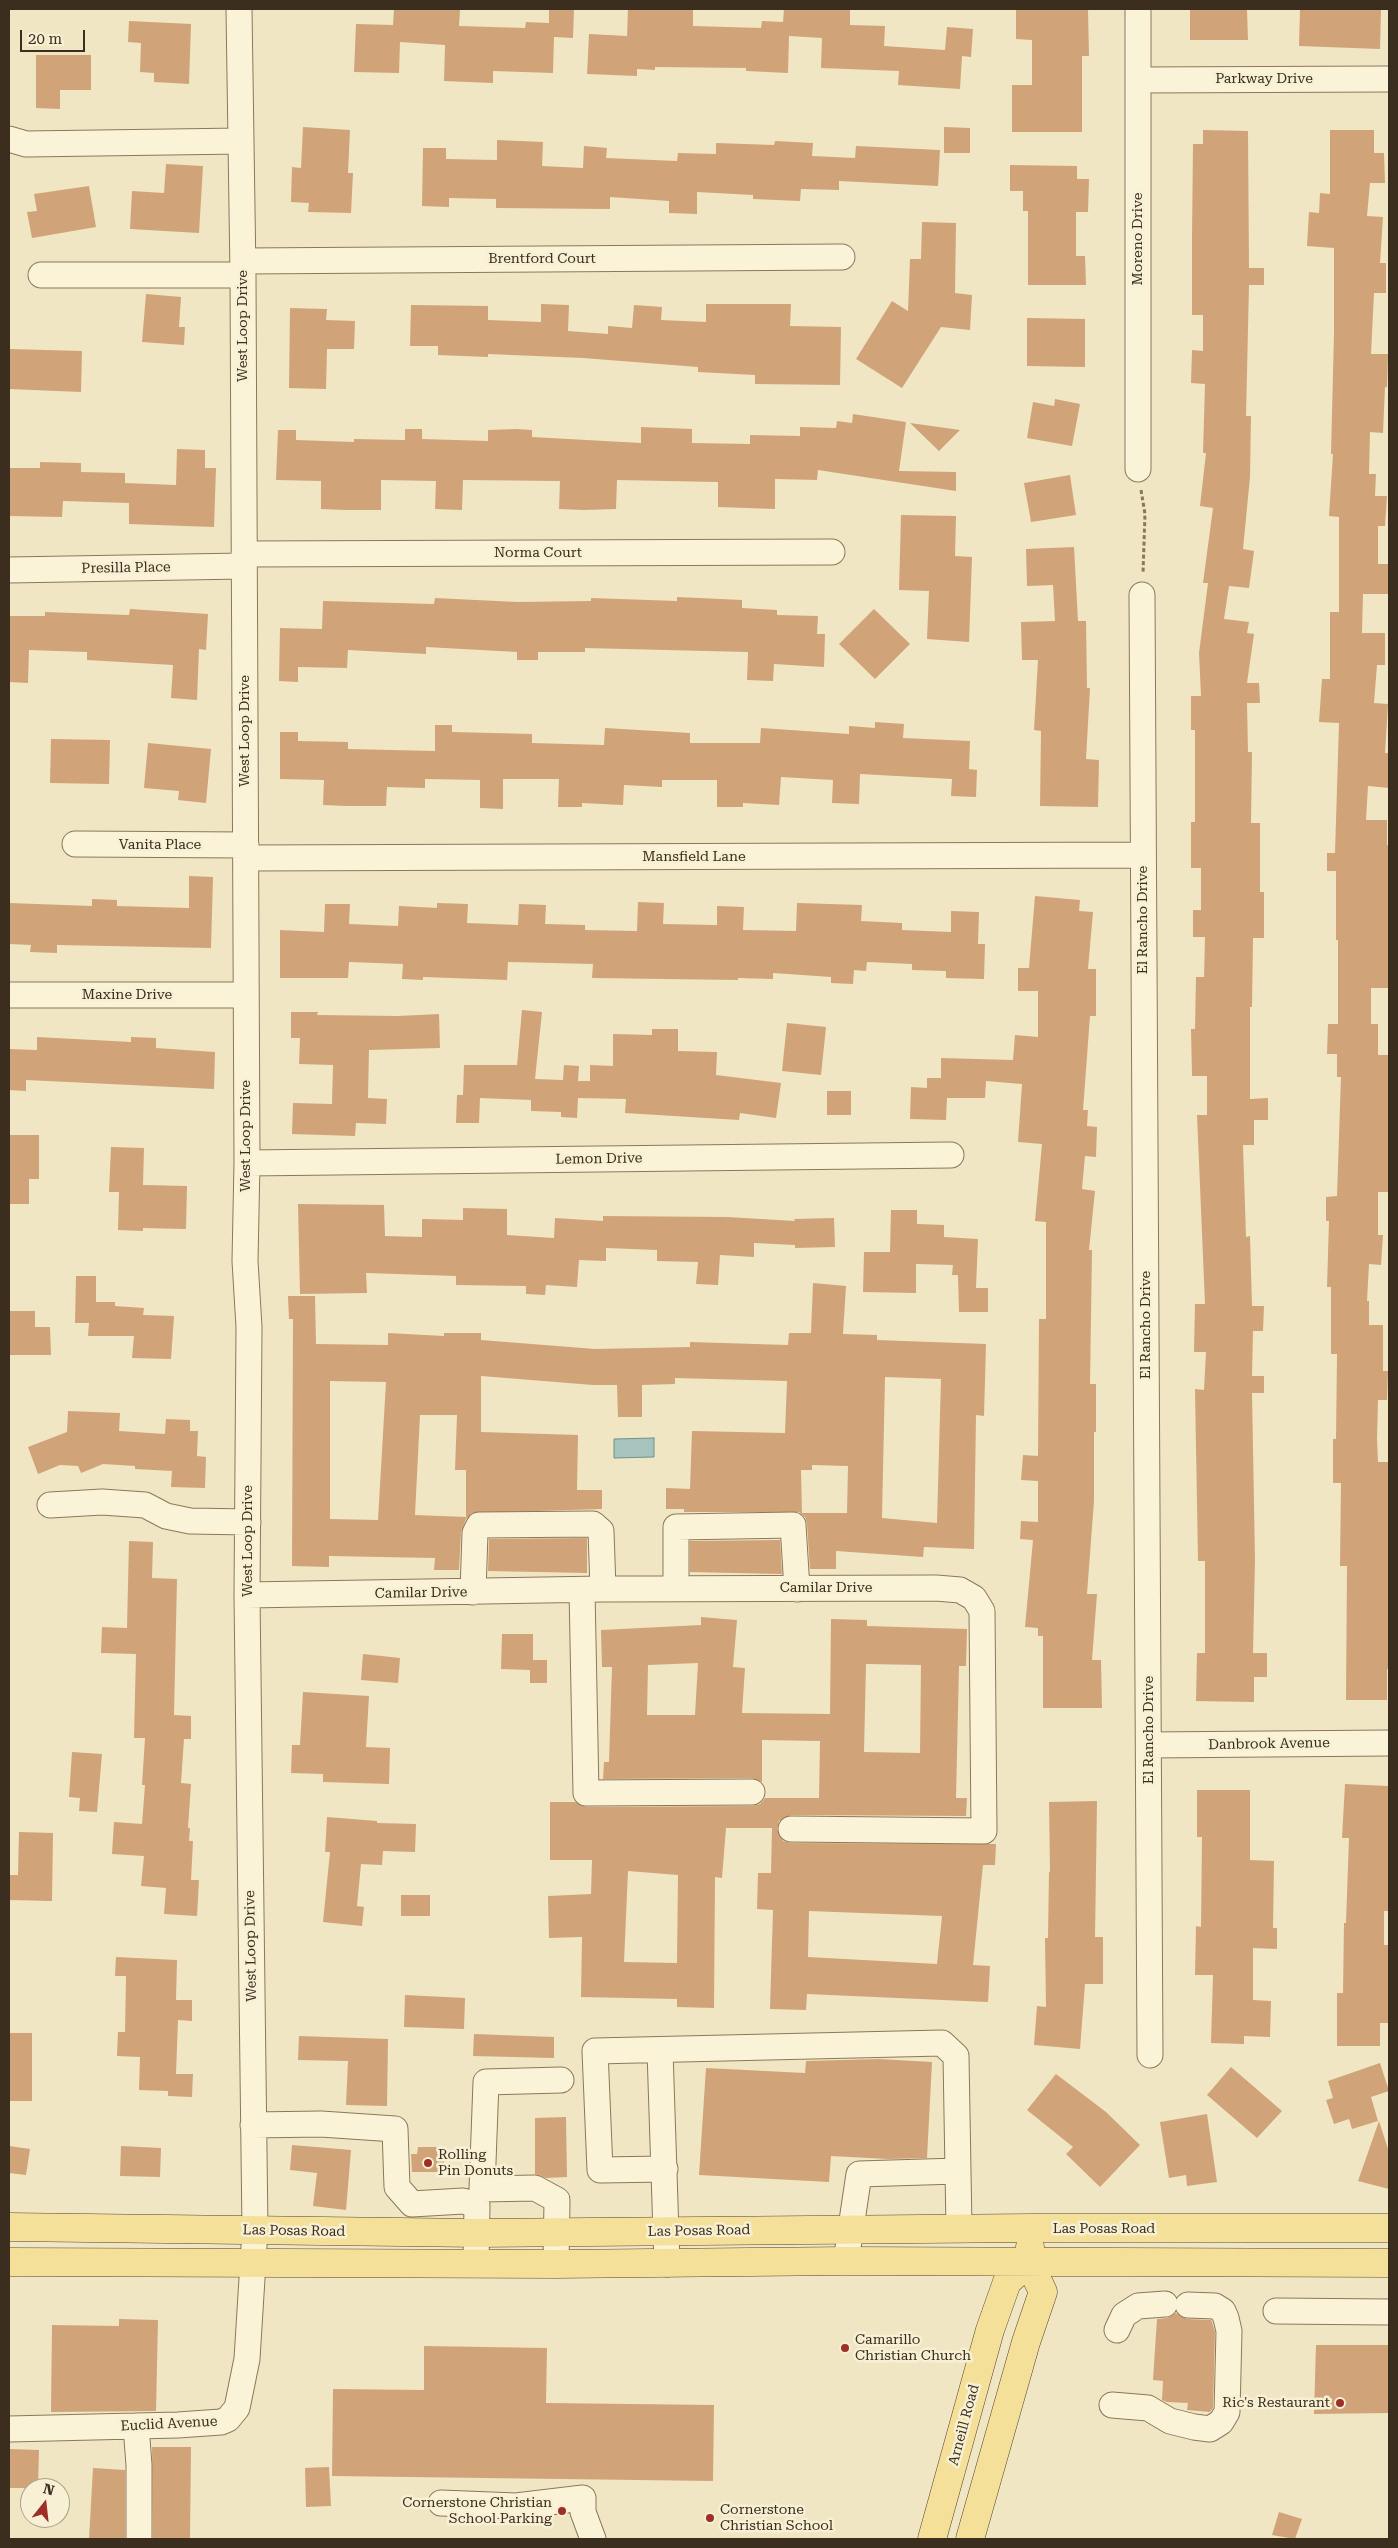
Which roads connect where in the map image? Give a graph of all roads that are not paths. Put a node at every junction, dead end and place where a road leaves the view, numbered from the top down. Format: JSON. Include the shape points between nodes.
{"nodes":[{"id":1,"x":239,"y":9,"type":"edge"},
{"id":2,"x":1138,"y":9,"type":"edge"},
{"id":3,"x":1389,"y":79,"type":"edge"},
{"id":4,"x":1138,"y":80,"type":"junction"},
{"id":5,"x":9,"y":139,"type":"edge"},
{"id":6,"x":241,"y":141,"type":"junction"},
{"id":7,"x":842,"y":257,"type":"dead end"},
{"id":8,"x":243,"y":268,"type":"junction"},
{"id":9,"x":41,"y":275,"type":"dead end"},
{"id":10,"x":1138,"y":469,"type":"road end"},
{"id":11,"x":832,"y":552,"type":"dead end"},
{"id":12,"x":244,"y":560,"type":"junction"},
{"id":13,"x":9,"y":570,"type":"edge"},
{"id":14,"x":1142,"y":595,"type":"road end"},
{"id":15,"x":75,"y":844,"type":"dead end"},
{"id":16,"x":246,"y":852,"type":"junction"},
{"id":17,"x":1143,"y":855,"type":"junction"},
{"id":18,"x":9,"y":995,"type":"edge"},
{"id":19,"x":246,"y":995,"type":"junction"},
{"id":20,"x":951,"y":1155,"type":"dead end"},
{"id":21,"x":247,"y":1163,"type":"junction"},
{"id":22,"x":50,"y":1505,"type":"dead end"},
{"id":23,"x":248,"y":1522,"type":"junction"},
{"id":24,"x":797,"y":1588,"type":"junction"},
{"id":25,"x":592,"y":1589,"type":"junction"},
{"id":26,"x":676,"y":1589,"type":"junction"},
{"id":27,"x":473,"y":1592,"type":"junction"},
{"id":28,"x":248,"y":1596,"type":"junction"},
{"id":29,"x":1389,"y":1743,"type":"edge"},
{"id":30,"x":1149,"y":1745,"type":"junction"},
{"id":31,"x":752,"y":1792,"type":"dead end"},
{"id":32,"x":790,"y":1829,"type":"dead end"},
{"id":33,"x":660,"y":2051,"type":"junction"},
{"id":34,"x":1150,"y":2054,"type":"dead end"},
{"id":35,"x":561,"y":2080,"type":"dead end"},
{"id":36,"x":252,"y":2125,"type":"junction"},
{"id":37,"x":665,"y":2169,"type":"junction"},
{"id":38,"x":957,"y":2171,"type":"junction"},
{"id":39,"x":480,"y":2197,"type":"junction"},
{"id":40,"x":9,"y":2227,"type":"edge"},
{"id":41,"x":1032,"y":2228,"type":"junction"},
{"id":42,"x":1389,"y":2228,"type":"edge"},
{"id":43,"x":852,"y":2229,"type":"junction"},
{"id":44,"x":959,"y":2229,"type":"junction"},
{"id":45,"x":255,"y":2230,"type":"junction"},
{"id":46,"x":558,"y":2232,"type":"junction"},
{"id":47,"x":667,"y":2232,"type":"junction"},
{"id":48,"x":478,"y":2233,"type":"junction"},
{"id":49,"x":846,"y":2261,"type":"junction"},
{"id":50,"x":9,"y":2262,"type":"edge"},
{"id":51,"x":1029,"y":2262,"type":"junction"},
{"id":52,"x":253,"y":2263,"type":"junction"},
{"id":53,"x":1389,"y":2263,"type":"edge"},
{"id":54,"x":476,"y":2264,"type":"junction"},
{"id":55,"x":556,"y":2264,"type":"junction"},
{"id":56,"x":667,"y":2264,"type":"junction"},
{"id":57,"x":1276,"y":2311,"type":"dead end"},
{"id":58,"x":1389,"y":2312,"type":"edge"},
{"id":59,"x":1117,"y":2330,"type":"dead end"},
{"id":60,"x":1112,"y":2405,"type":"dead end"},
{"id":61,"x":136,"y":2426,"type":"junction"},
{"id":62,"x":9,"y":2429,"type":"edge"},
{"id":63,"x":441,"y":2503,"type":"dead end"},
{"id":64,"x":139,"y":2539,"type":"edge"},
{"id":65,"x":593,"y":2539,"type":"edge"},
{"id":66,"x":932,"y":2539,"type":"edge"},
{"id":67,"x":970,"y":2539,"type":"edge"}],
"edges":[{"from":1,"to":6,"type":"street","name":"West Loop Drive"},
{"from":2,"to":4,"type":"street","name":"Moreno Drive"},
{"from":3,"to":4,"type":"street","name":"Parkway Drive"},
{"from":4,"to":10,"type":"street","name":"Moreno Drive"},
{"from":5,"to":6,"type":"street","via":[[26,144]]},
{"from":6,"to":8,"type":"street","name":"West Loop Drive"},
{"from":7,"to":8,"type":"street","name":"Brentford Court"},
{"from":8,"to":9,"type":"street","name":"Brentford Court"},
{"from":8,"to":12,"type":"street","name":"West Loop Drive"},
{"from":11,"to":12,"type":"street","name":"Norma Court"},
{"from":12,"to":13,"type":"street","name":"Presilla Place"},
{"from":12,"to":16,"type":"street","name":"West Loop Drive"},
{"from":14,"to":17,"type":"street","name":"El Rancho Drive"},
{"from":15,"to":16,"type":"street","name":"Vanita Place"},
{"from":16,"to":17,"type":"street","name":"Mansfield Lane"},
{"from":16,"to":19,"type":"street","name":"West Loop Drive"},
{"from":17,"to":30,"type":"street","name":"El Rancho Drive"},
{"from":18,"to":19,"type":"street","name":"Maxine Drive"},
{"from":19,"to":21,"type":"street","name":"West Loop Drive"},
{"from":20,"to":21,"type":"street","name":"Lemon Drive"},
{"from":21,"to":23,"type":"street","name":"West Loop Drive","via":[[244,1261],[249,1327]]},
{"from":22,"to":23,"type":"street","via":[[136,1504],[190,1521]]},
{"from":23,"to":28,"type":"street","name":"West Loop Drive"},
{"from":24,"to":26,"type":"street","name":"Camilar Drive"},
{"from":24,"to":26,"type":"street","via":[[794,1525],[676,1527]]},
{"from":24,"to":32,"type":"street","name":"Camilar Drive","via":[[960,1590],[980,1605],[984,1831]]},
{"from":25,"to":26,"type":"street","name":"Camilar Drive"},
{"from":25,"to":27,"type":"street","name":"Camilar Drive"},
{"from":25,"to":27,"type":"street","via":[[601,1531],[593,1524],[479,1524],[475,1533]]},
{"from":25,"to":31,"type":"street","via":[[586,1793]]},
{"from":27,"to":28,"type":"street","name":"Camilar Drive"},
{"from":28,"to":36,"type":"street","name":"West Loop Drive"},
{"from":29,"to":30,"type":"street","name":"Danbrook Avenue"},
{"from":30,"to":34,"type":"street","name":"El Rancho Drive"},
{"from":33,"to":37,"type":"street"},
{"from":33,"to":37,"type":"street","via":[[595,2051],[600,2170]]},
{"from":33,"to":38,"type":"street","via":[[942,2043],[956,2056]]},
{"from":35,"to":39,"type":"street","via":[[486,2082]]},
{"from":36,"to":39,"type":"street","via":[[321,2124],[395,2129],[398,2187],[412,2204]]},
{"from":36,"to":45,"type":"street","name":"West Loop Drive"},
{"from":37,"to":47,"type":"street"},
{"from":38,"to":43,"type":"street","via":[[859,2174]]},
{"from":38,"to":44,"type":"street"},
{"from":39,"to":46,"type":"street","via":[[535,2188],[556,2200]]},
{"from":39,"to":48,"type":"street"},
{"from":40,"to":45,"type":"main road","name":"Las Posas Road"},
{"from":41,"to":42,"type":"main road","name":"Las Posas Road"},
{"from":41,"to":44,"type":"main road","name":"Las Posas Road"},
{"from":41,"to":51,"type":"main road"},
{"from":43,"to":44,"type":"main road","name":"Las Posas Road"},
{"from":43,"to":47,"type":"main road","name":"Las Posas Road"},
{"from":43,"to":49,"type":"street"},
{"from":45,"to":48,"type":"main road","name":"Las Posas Road"},
{"from":45,"to":52,"type":"street","name":"West Loop Drive"},
{"from":46,"to":47,"type":"main road","name":"Las Posas Road"},
{"from":46,"to":48,"type":"main road","name":"Las Posas Road"},
{"from":46,"to":55,"type":"street"},
{"from":47,"to":56,"type":"street"},
{"from":48,"to":54,"type":"street"},
{"from":49,"to":51,"type":"main road"},
{"from":49,"to":56,"type":"main road"},
{"from":50,"to":52,"type":"main road"},
{"from":51,"to":53,"type":"main road"},
{"from":51,"to":66,"type":"main road","name":"Arneill Road","via":[[1007,2282],[990,2330]]},
{"from":51,"to":67,"type":"main road","via":[[1043,2292]]},
{"from":52,"to":54,"type":"main road"},
{"from":52,"to":61,"type":"street","name":"Euclid Avenue","via":[[247,2359],[233,2414],[221,2422]]},
{"from":54,"to":55,"type":"main road"},
{"from":55,"to":56,"type":"main road"},
{"from":57,"to":58,"type":"street"},
{"from":59,"to":60,"type":"street","via":[[1124,2315],[1138,2306],[1215,2306],[1223,2311],[1229,2331],[1227,2412],[1210,2429],[1170,2421],[1148,2408]]},
{"from":61,"to":62,"type":"street","name":"Euclid Avenue"},
{"from":61,"to":64,"type":"street"},
{"from":63,"to":65,"type":"street","via":[[516,2506],[583,2498],[583,2512]]}]}
